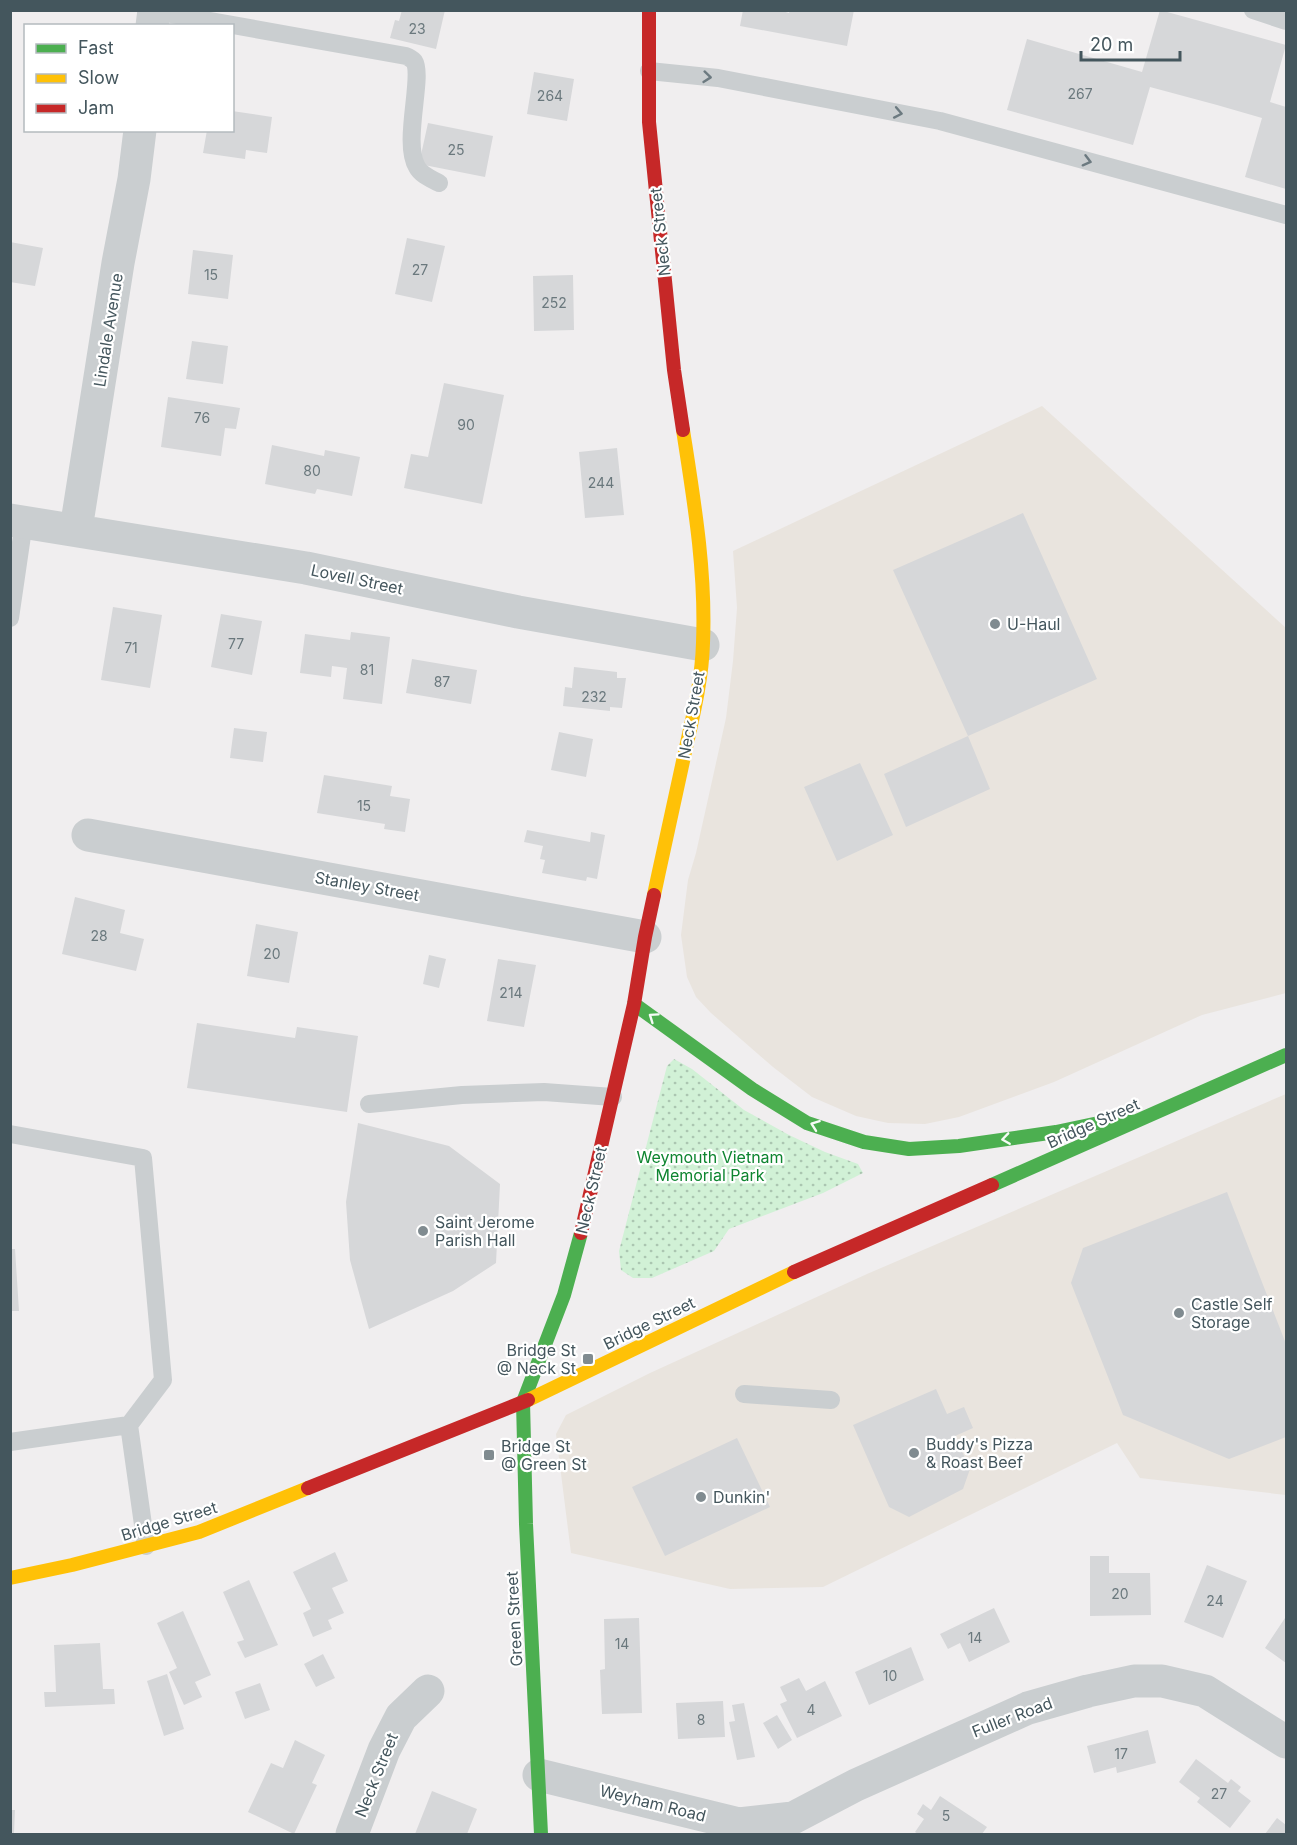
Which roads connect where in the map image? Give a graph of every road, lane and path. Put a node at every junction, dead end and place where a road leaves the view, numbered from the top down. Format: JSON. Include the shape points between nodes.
{"nodes":[{"id":1,"x":649,"y":10,"type":"edge"},
{"id":2,"x":1253,"y":10,"type":"edge"},
{"id":3,"x":154,"y":11,"type":"edge"},
{"id":4,"x":1287,"y":21,"type":"edge"},
{"id":5,"x":227,"y":24,"type":"edge"},
{"id":6,"x":234,"y":25,"type":"edge"},
{"id":7,"x":649,"y":70,"type":"junction"},
{"id":8,"x":140,"y":132,"type":"edge"},
{"id":9,"x":439,"y":183,"type":"dead end"},
{"id":10,"x":1287,"y":215,"type":"edge"},
{"id":11,"x":17,"y":521,"type":"edge"},
{"id":12,"x":76,"y":530,"type":"junction"},
{"id":13,"x":10,"y":618,"type":"edge"},
{"id":14,"x":703,"y":645,"type":"junction"},
{"id":15,"x":88,"y":835,"type":"dead end"},
{"id":16,"x":645,"y":937,"type":"junction"},
{"id":17,"x":634,"y":1004,"type":"junction"},
{"id":18,"x":1287,"y":1055,"type":"edge"},
{"id":19,"x":613,"y":1097,"type":"junction"},
{"id":20,"x":369,"y":1104,"type":"dead end"},
{"id":21,"x":1167,"y":1108,"type":"junction"},
{"id":22,"x":10,"y":1134,"type":"edge"},
{"id":23,"x":744,"y":1394,"type":"dead end"},
{"id":24,"x":831,"y":1400,"type":"dead end"},
{"id":25,"x":523,"y":1402,"type":"junction"},
{"id":26,"x":129,"y":1425,"type":"junction"},
{"id":27,"x":10,"y":1442,"type":"edge"},
{"id":28,"x":146,"y":1546,"type":"junction"},
{"id":29,"x":10,"y":1578,"type":"edge"},
{"id":30,"x":428,"y":1691,"type":"dead end"},
{"id":31,"x":1287,"y":1742,"type":"edge"},
{"id":32,"x":539,"y":1774,"type":"junction"},
{"id":33,"x":753,"y":1829,"type":"edge"},
{"id":34,"x":352,"y":1834,"type":"edge"},
{"id":35,"x":541,"y":1834,"type":"edge"}],
"edges":[{"from":1,"to":7,"type":"street","name":"Neck Street"},
{"from":2,"to":4,"type":"lane"},
{"from":3,"to":5,"type":"lane"},
{"from":6,"to":9,"type":"lane","via":[[406,56],[414,61],[417,70],[412,152],[417,168]]},
{"from":7,"to":10,"type":"lane","one_way":true,"via":[[718,78],[940,121]]},
{"from":7,"to":14,"type":"street","name":"Neck Street","via":[[649,122],[674,370],[699,535]]},
{"from":8,"to":12,"type":"street","name":"Lindale Avenue"},
{"from":11,"to":12,"type":"street","name":"Lovell Street"},
{"from":11,"to":13,"type":"lane"},
{"from":12,"to":14,"type":"street","name":"Lovell Street","via":[[306,568]]},
{"from":14,"to":16,"type":"street","name":"Neck Street","via":[[690,728]]},
{"from":15,"to":16,"type":"street","name":"Stanley Street"},
{"from":16,"to":17,"type":"street","name":"Neck Street"},
{"from":17,"to":19,"type":"street","name":"Neck Street"},
{"from":21,"to":17,"type":"street","one_way":true,"via":[[1056,1132],[959,1146],[909,1149],[864,1142],[807,1123],[761,1095]]},
{"from":18,"to":21,"type":"street","name":"Bridge Street"},
{"from":19,"to":20,"type":"lane","via":[[544,1092]]},
{"from":19,"to":25,"type":"street","name":"Neck Street","via":[[564,1295]]},
{"from":21,"to":25,"type":"street","name":"Bridge Street","via":[[778,1279]]},
{"from":22,"to":26,"type":"lane","via":[[143,1158],[163,1380]]},
{"from":23,"to":24,"type":"lane"},
{"from":25,"to":28,"type":"street","name":"Bridge Street","via":[[199,1532]]},
{"from":25,"to":32,"type":"street","name":"Green Street"},
{"from":26,"to":27,"type":"lane"},
{"from":26,"to":28,"type":"lane"},
{"from":28,"to":29,"type":"street","name":"Bridge Street"},
{"from":30,"to":34,"type":"street","name":"Neck Street","via":[[400,1717]]},
{"from":31,"to":33,"type":"street","name":"Fuller Road","via":[[1205,1691],[1134,1681],[1028,1708],[856,1785],[793,1818]]},
{"from":32,"to":33,"type":"street","name":"Weyham Road"},
{"from":32,"to":35,"type":"street","name":"Green Street"}]}
